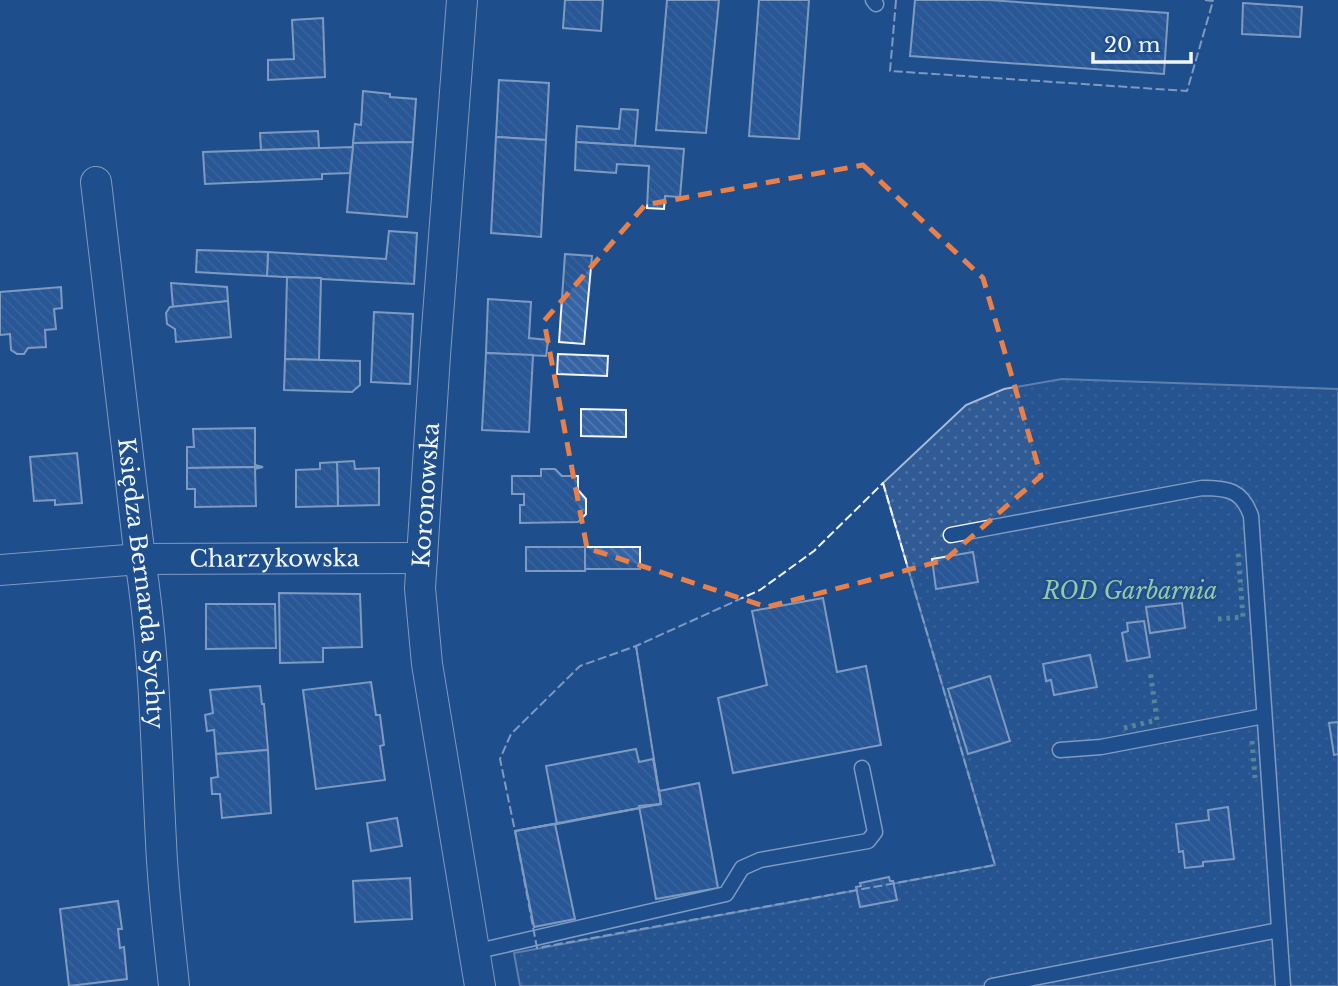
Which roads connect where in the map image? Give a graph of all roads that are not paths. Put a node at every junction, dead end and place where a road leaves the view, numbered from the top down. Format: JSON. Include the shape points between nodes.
{"nodes":[{"id":1,"x":462,"y":0,"type":"edge"},
{"id":2,"x":96,"y":182,"type":"dead end"},
{"id":3,"x":951,"y":535,"type":"dead end"},
{"id":4,"x":422,"y":558,"type":"junction"},
{"id":5,"x":140,"y":559,"type":"junction"},
{"id":6,"x":0,"y":570,"type":"edge"},
{"id":7,"x":1265,"y":716,"type":"junction"},
{"id":8,"x":1060,"y":750,"type":"dead end"},
{"id":9,"x":862,"y":768,"type":"dead end"},
{"id":10,"x":1279,"y":930,"type":"junction"},
{"id":11,"x":474,"y":952,"type":"junction"},
{"id":12,"x":174,"y":986,"type":"edge"},
{"id":13,"x":480,"y":986,"type":"edge"},
{"id":14,"x":992,"y":986,"type":"edge"},
{"id":15,"x":1283,"y":986,"type":"edge"}],
"edges":[{"from":1,"to":4,"type":"street","name":"Koronowska"},
{"from":2,"to":5,"type":"street","name":"Księdza Bernarda Sychty"},
{"from":3,"to":7,"type":"lane","via":[[1202,488],[1236,493],[1251,516]]},
{"from":4,"to":5,"type":"street","name":"Charzykowska"},
{"from":4,"to":11,"type":"street","name":"Koronowska","via":[[427,664]]},
{"from":5,"to":6,"type":"street","name":"Charzykowska"},
{"from":5,"to":12,"type":"street","name":"Księdza Bernarda Sychty","via":[[154,679],[161,846]]},
{"from":7,"to":8,"type":"lane","via":[[1101,747]]},
{"from":7,"to":10,"type":"lane"},
{"from":9,"to":11,"type":"lane","via":[[875,832],[868,841],[760,860],[743,868],[726,894]]},
{"from":10,"to":14,"type":"lane"},
{"from":10,"to":15,"type":"lane"},
{"from":11,"to":13,"type":"street","name":"Koronowska"}]}
